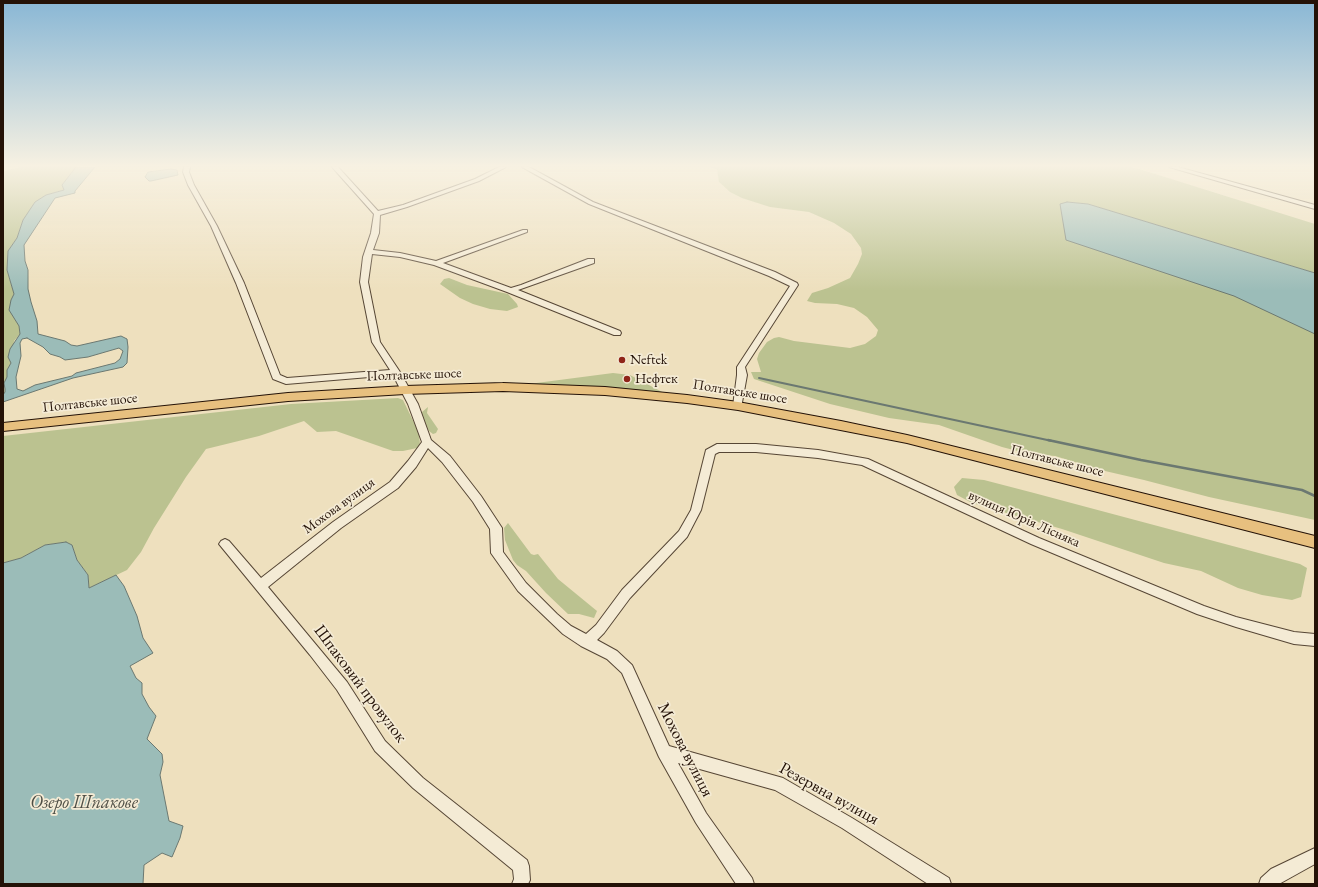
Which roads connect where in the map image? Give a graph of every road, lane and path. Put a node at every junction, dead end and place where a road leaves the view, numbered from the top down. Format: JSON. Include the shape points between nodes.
{"nodes":[{"id":1,"x":204,"y":208,"type":"edge"},
{"id":2,"x":372,"y":208,"type":"edge"},
{"id":3,"x":397,"y":208,"type":"edge"},
{"id":4,"x":608,"y":208,"type":"edge"},
{"id":5,"x":377,"y":214,"type":"junction"},
{"id":6,"x":525,"y":231,"type":"dead end"},
{"id":7,"x":370,"y":252,"type":"junction"},
{"id":8,"x":591,"y":261,"type":"dead end"},
{"id":9,"x":436,"y":263,"type":"junction"},
{"id":10,"x":510,"y":290,"type":"junction"},
{"id":11,"x":616,"y":333,"type":"dead end"},
{"id":12,"x":396,"y":372,"type":"junction"},
{"id":13,"x":404,"y":390,"type":"junction"},
{"id":14,"x":738,"y":406,"type":"junction"},
{"id":15,"x":3,"y":427,"type":"edge"},
{"id":16,"x":427,"y":442,"type":"junction"},
{"id":17,"x":1315,"y":542,"type":"edge"},
{"id":18,"x":225,"y":544,"type":"dead end"},
{"id":19,"x":260,"y":586,"type":"junction"},
{"id":20,"x":1315,"y":640,"type":"edge"},
{"id":21,"x":586,"y":642,"type":"junction"},
{"id":22,"x":664,"y":752,"type":"junction"},
{"id":23,"x":1315,"y":856,"type":"edge"},
{"id":24,"x":520,"y":884,"type":"edge"},
{"id":25,"x":746,"y":884,"type":"edge"},
{"id":26,"x":943,"y":884,"type":"edge"},
{"id":27,"x":1267,"y":884,"type":"edge"}],
"edges":[{"from":1,"to":12,"type":"street","via":[[240,283],[274,374],[286,380]]},
{"from":2,"to":5,"type":"street"},
{"from":3,"to":5,"type":"street"},
{"from":4,"to":14,"type":"street","via":[[794,285],[741,367]]},
{"from":5,"to":7,"type":"street","name":"Мохова вулиця"},
{"from":6,"to":9,"type":"street"},
{"from":7,"to":9,"type":"street"},
{"from":7,"to":12,"type":"street","name":"Мохова вулиця","via":[[364,282],[376,342]]},
{"from":8,"to":10,"type":"street"},
{"from":9,"to":10,"type":"street"},
{"from":10,"to":11,"type":"street"},
{"from":12,"to":13,"type":"street","name":"Мохова вулиця"},
{"from":13,"to":14,"type":"main road","name":"Полтавське шосе","via":[[503,387],[605,390]]},
{"from":13,"to":15,"type":"main road","name":"Полтавське шосе","via":[[241,401]]},
{"from":13,"to":16,"type":"street","name":"Мохова вулиця","via":[[413,404]]},
{"from":14,"to":17,"type":"main road","name":"Полтавське шосе","via":[[907,439]]},
{"from":16,"to":19,"type":"street","name":"Мохова вулиця","via":[[394,485],[337,525]]},
{"from":16,"to":21,"type":"street","name":"Мохова вулиця","via":[[446,459],[496,528],[497,553],[522,587],[553,618]]},
{"from":18,"to":19,"type":"street","name":"Шпаковий провулок"},
{"from":19,"to":24,"type":"street","name":"Шпаковий провулок","via":[[342,686],[380,746],[418,783],[521,866]]},
{"from":20,"to":21,"type":"street","name":"вулиця Юрія Лісняка","via":[[1294,638],[1201,610],[1035,542],[864,462],[818,454],[756,448],[717,448],[710,453],[696,510],[684,534],[626,594],[600,629]]},
{"from":21,"to":22,"type":"street","name":"Мохова вулиця","via":[[612,655],[626,669]]},
{"from":22,"to":25,"type":"street","name":"Мохова вулиця","via":[[701,818]]},
{"from":22,"to":26,"type":"street","name":"Резервна вулиця","via":[[778,783]]},
{"from":23,"to":27,"type":"street","via":[[1277,875]]}]}
